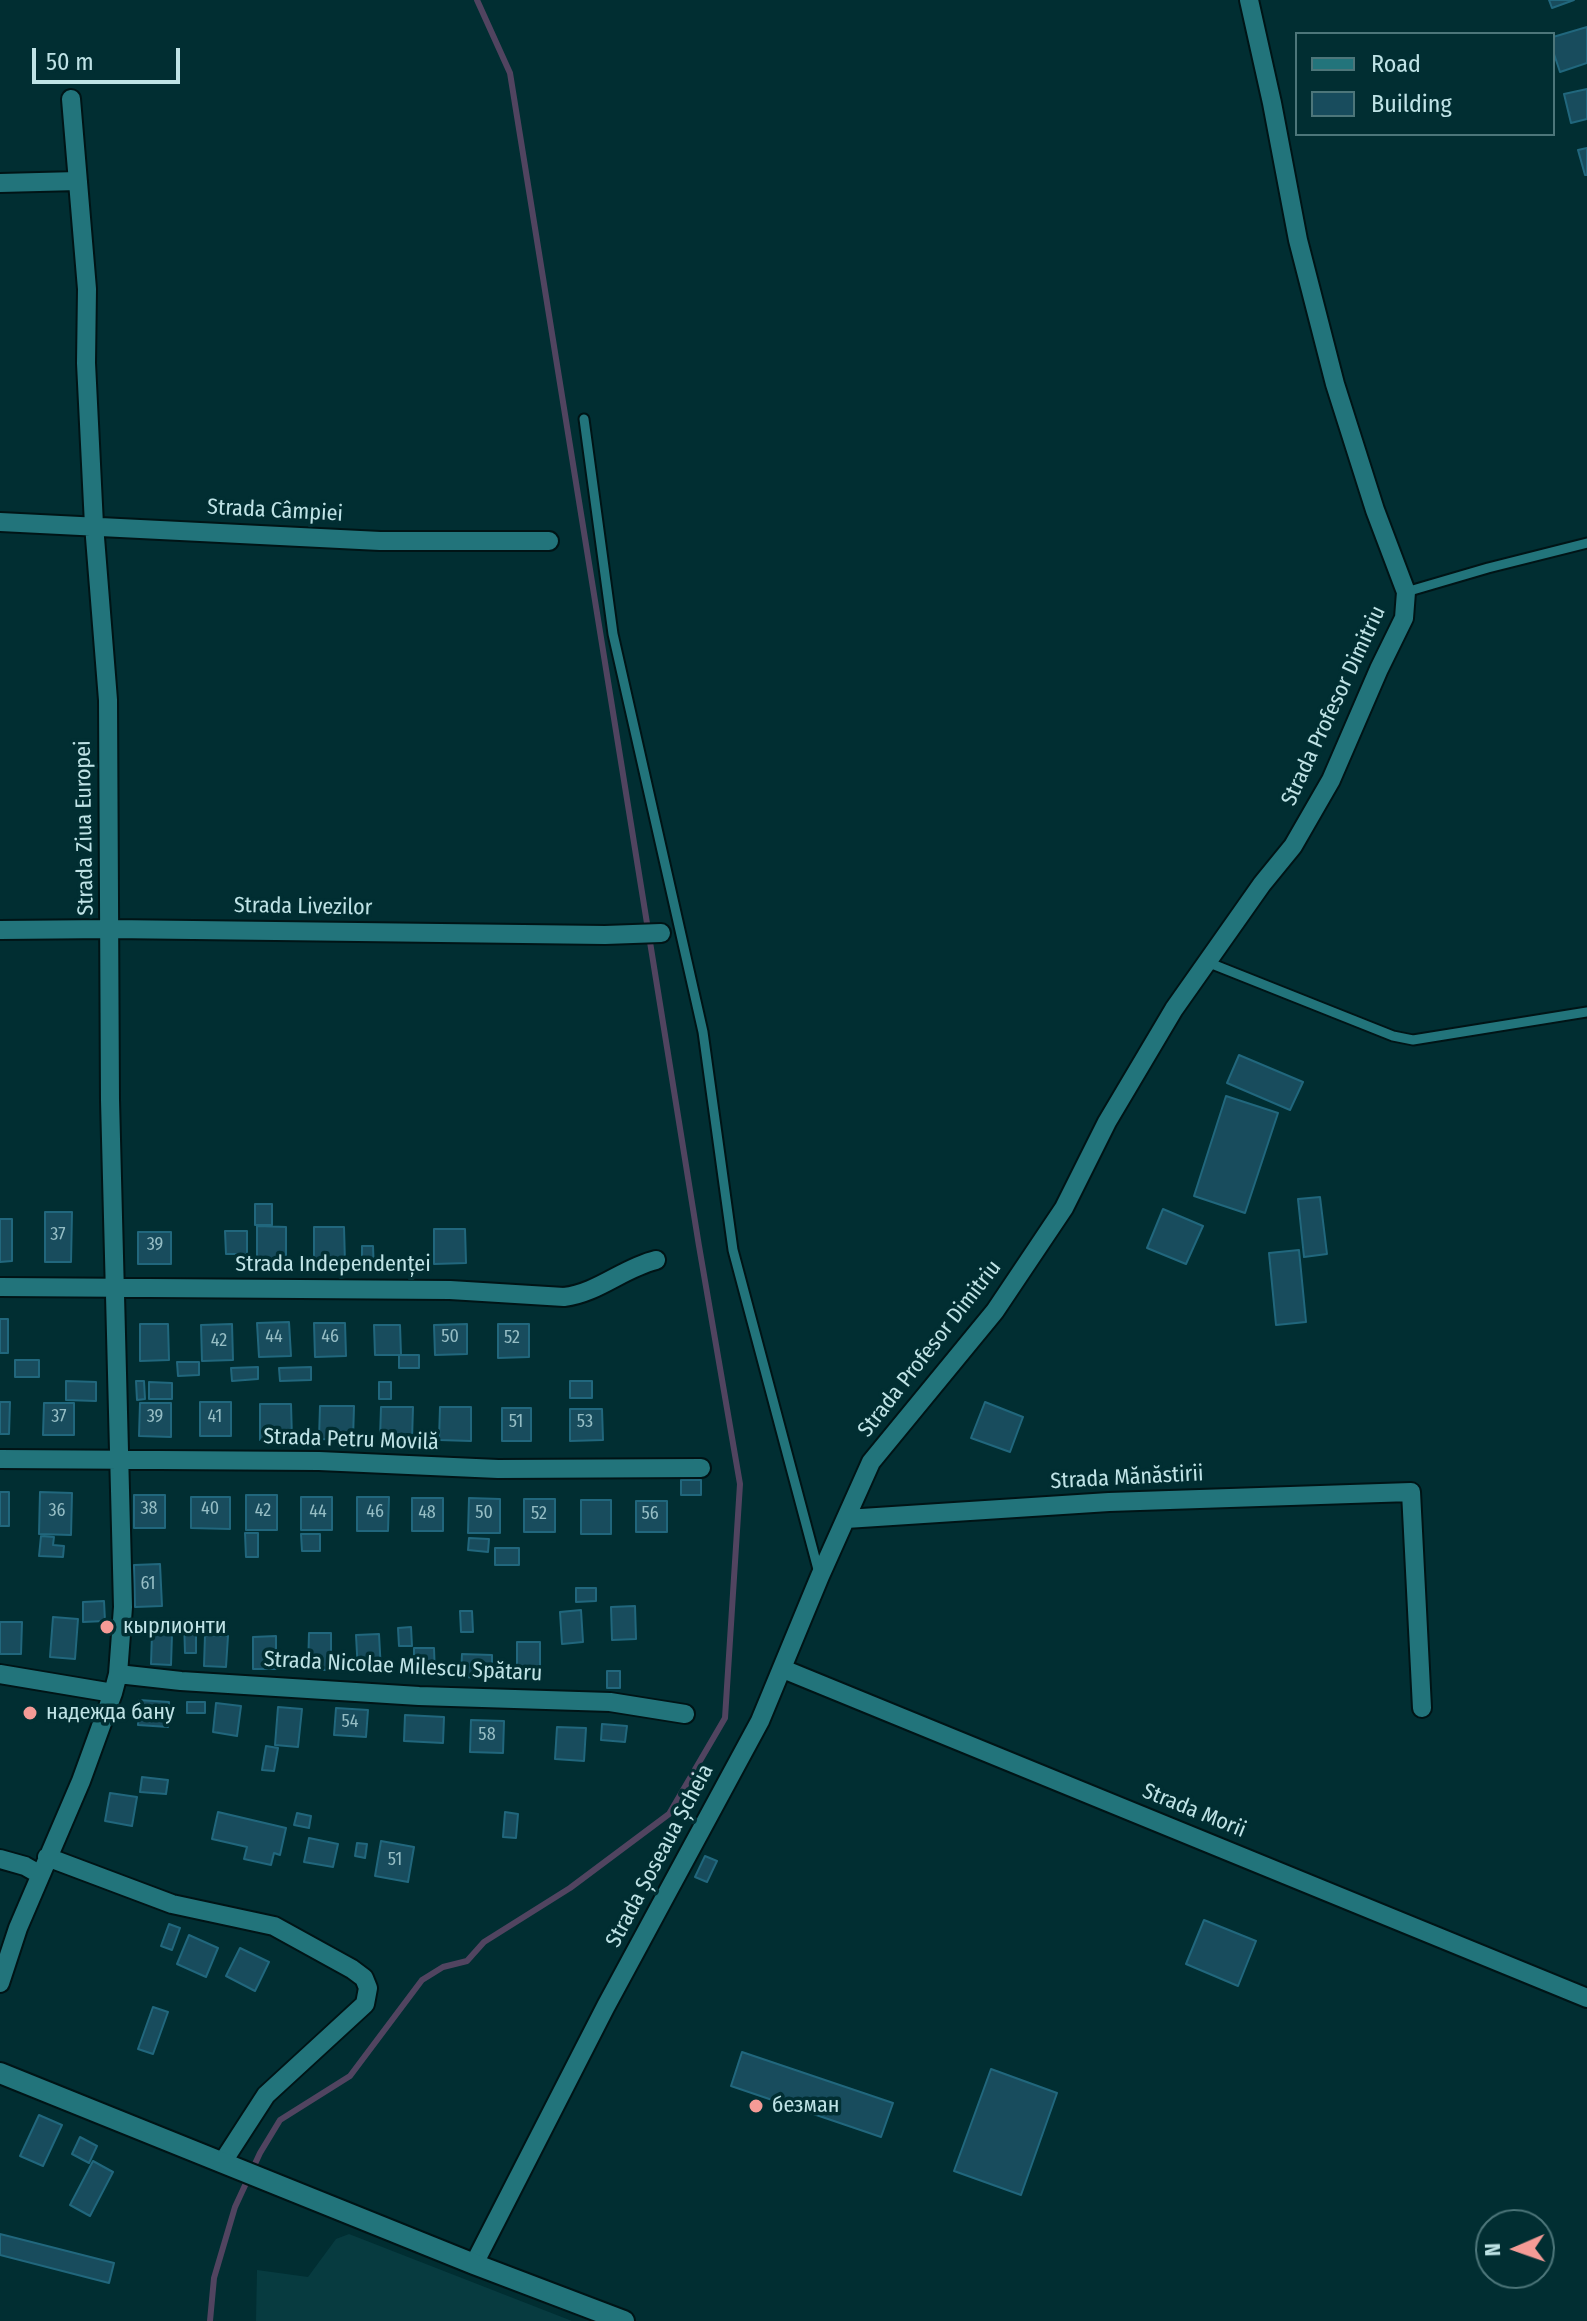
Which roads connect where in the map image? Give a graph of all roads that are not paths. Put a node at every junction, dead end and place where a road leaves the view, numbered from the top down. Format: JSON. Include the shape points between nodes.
{"nodes":[{"id":1,"x":1249,"y":0,"type":"edge"},
{"id":2,"x":71,"y":99,"type":"dead end"},
{"id":3,"x":78,"y":181,"type":"junction"},
{"id":4,"x":0,"y":183,"type":"edge"},
{"id":5,"x":584,"y":419,"type":"dead end"},
{"id":6,"x":0,"y":522,"type":"edge"},
{"id":7,"x":94,"y":525,"type":"junction"},
{"id":8,"x":549,"y":541,"type":"dead end"},
{"id":9,"x":1587,"y":543,"type":"edge"},
{"id":10,"x":1406,"y":592,"type":"junction"},
{"id":11,"x":111,"y":929,"type":"junction"},
{"id":12,"x":0,"y":930,"type":"edge"},
{"id":13,"x":670,"y":933,"type":"junction"},
{"id":14,"x":1207,"y":961,"type":"junction"},
{"id":15,"x":1587,"y":1012,"type":"edge"},
{"id":16,"x":656,"y":1260,"type":"dead end"},
{"id":17,"x":0,"y":1287,"type":"edge"},
{"id":18,"x":115,"y":1287,"type":"junction"},
{"id":19,"x":0,"y":1459,"type":"edge"},
{"id":20,"x":118,"y":1460,"type":"junction"},
{"id":21,"x":871,"y":1462,"type":"joint"},
{"id":22,"x":701,"y":1468,"type":"dead end"},
{"id":23,"x":846,"y":1519,"type":"junction"},
{"id":24,"x":820,"y":1576,"type":"junction"},
{"id":25,"x":783,"y":1669,"type":"junction"},
{"id":26,"x":0,"y":1674,"type":"edge"},
{"id":27,"x":118,"y":1674,"type":"junction"},
{"id":28,"x":113,"y":1693,"type":"junction"},
{"id":29,"x":1422,"y":1708,"type":"dead end"},
{"id":30,"x":685,"y":1714,"type":"dead end"},
{"id":31,"x":0,"y":1859,"type":"edge"},
{"id":32,"x":43,"y":1865,"type":"junction"},
{"id":33,"x":0,"y":1983,"type":"edge"},
{"id":34,"x":1587,"y":1998,"type":"edge"},
{"id":35,"x":0,"y":2073,"type":"edge"},
{"id":36,"x":228,"y":2166,"type":"junction"},
{"id":37,"x":474,"y":2264,"type":"junction"},
{"id":38,"x":624,"y":2321,"type":"edge"}],
"edges":[{"from":1,"to":10,"type":"street","name":"Strada Profesor Dimitriu","via":[[1298,240],[1335,384]]},
{"from":2,"to":3,"type":"street","name":"Strada Ziua Europei"},
{"from":3,"to":4,"type":"street"},
{"from":3,"to":7,"type":"street","name":"Strada Ziua Europei"},
{"from":5,"to":13,"type":"lane","via":[[613,634]]},
{"from":6,"to":7,"type":"street","name":"Strada Câmpiei"},
{"from":7,"to":8,"type":"street","name":"Strada Câmpiei","via":[[380,541]]},
{"from":7,"to":11,"type":"street","name":"Strada Ziua Europei","via":[[108,700]]},
{"from":9,"to":10,"type":"lane"},
{"from":10,"to":14,"type":"street","name":"Strada Profesor Dimitriu","via":[[1404,618],[1331,780],[1293,846]]},
{"from":11,"to":12,"type":"street","name":"Strada Livezilor"},
{"from":11,"to":13,"type":"street","name":"Strada Livezilor"},
{"from":11,"to":18,"type":"street","name":"Strada Ziua Europei"},
{"from":13,"to":24,"type":"lane","via":[[703,1032],[733,1250]]},
{"from":14,"to":15,"type":"lane","via":[[1413,1040]]},
{"from":14,"to":21,"type":"street","name":"Strada Profesor Dimitriu","via":[[1107,1122],[1064,1208],[995,1311]]},
{"from":16,"to":18,"type":"street","name":"Strada Independenței","via":[[633,1266],[580,1295],[564,1297],[450,1290]]},
{"from":17,"to":18,"type":"street","name":"Strada Independenței"},
{"from":18,"to":20,"type":"street","name":"Strada Ziua Europei"},
{"from":19,"to":20,"type":"street","name":"Strada Petru Movilă"},
{"from":20,"to":22,"type":"street","name":"Strada Petru Movilă"},
{"from":20,"to":27,"type":"street","name":"Strada Ziua Europei","via":[[123,1607]]},
{"from":21,"to":23,"type":"street","name":"Strada Șoseaua Șcheia"},
{"from":23,"to":24,"type":"street","name":"Strada Șoseaua Șcheia"},
{"from":23,"to":29,"type":"street","name":"Strada Mănăstirii","via":[[1109,1502],[1411,1492]]},
{"from":24,"to":25,"type":"street","name":"Strada Șoseaua Șcheia"},
{"from":25,"to":34,"type":"street","name":"Strada Morii"},
{"from":25,"to":37,"type":"street","name":"Strada Șoseaua Șcheia"},
{"from":26,"to":28,"type":"street"},
{"from":27,"to":28,"type":"street","name":"Strada Ziua Europei"},
{"from":27,"to":30,"type":"street","name":"Strada Nicolae Milescu Spătaru","via":[[419,1696],[596,1701]]},
{"from":28,"to":32,"type":"street","name":"Strada Ziua Europei"},
{"from":31,"to":32,"type":"street"},
{"from":32,"to":33,"type":"street","name":"Strada Ziua Europei"},
{"from":32,"to":36,"type":"street","via":[[172,1904],[274,1926],[364,1978],[365,2004],[266,2095]]},
{"from":35,"to":36,"type":"main road"},
{"from":36,"to":37,"type":"main road"},
{"from":37,"to":38,"type":"main road"}]}
